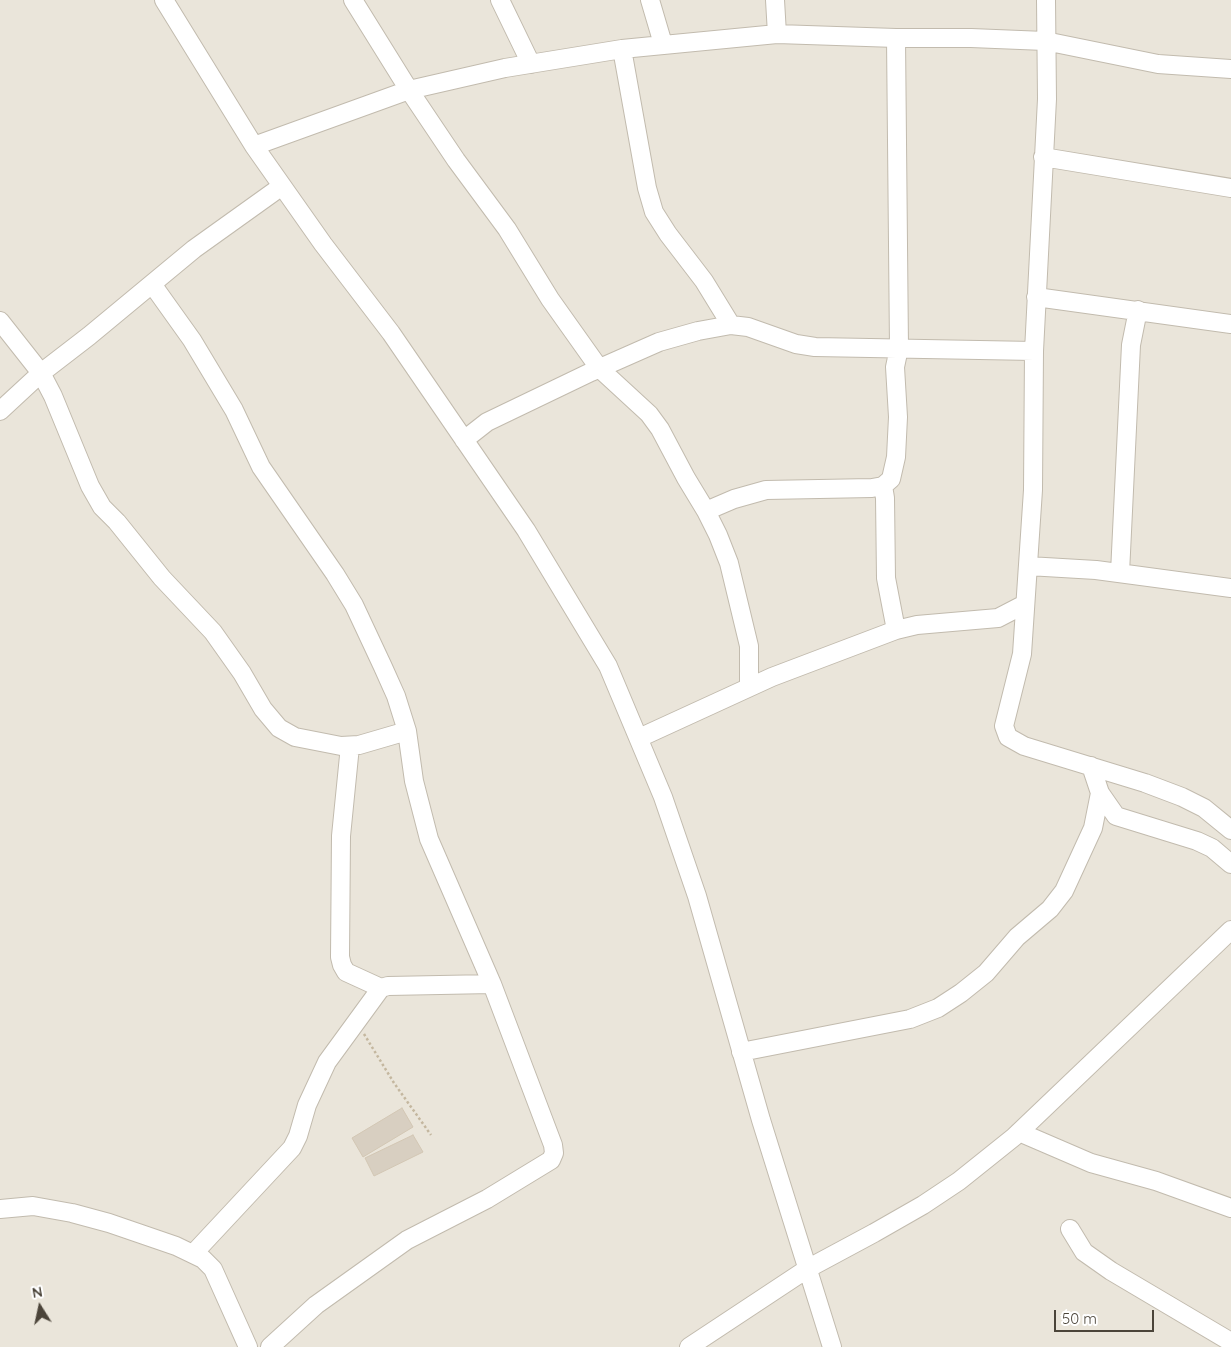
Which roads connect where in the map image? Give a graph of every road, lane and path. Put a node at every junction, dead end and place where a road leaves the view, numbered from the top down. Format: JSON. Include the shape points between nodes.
{"nodes":[{"id":1,"x":164,"y":0,"type":"edge"},
{"id":2,"x":354,"y":0,"type":"edge"},
{"id":3,"x":500,"y":0,"type":"edge"},
{"id":4,"x":650,"y":0,"type":"edge"},
{"id":5,"x":776,"y":0,"type":"edge"},
{"id":6,"x":1046,"y":0,"type":"edge"},
{"id":7,"x":777,"y":34,"type":"junction"},
{"id":8,"x":896,"y":38,"type":"junction"},
{"id":9,"x":1045,"y":40,"type":"junction"},
{"id":10,"x":663,"y":44,"type":"junction"},
{"id":11,"x":622,"y":49,"type":"junction"},
{"id":12,"x":531,"y":64,"type":"junction"},
{"id":13,"x":1231,"y":69,"type":"edge"},
{"id":14,"x":409,"y":90,"type":"junction"},
{"id":15,"x":254,"y":146,"type":"junction"},
{"id":16,"x":1043,"y":158,"type":"junction"},
{"id":17,"x":282,"y":186,"type":"junction"},
{"id":18,"x":1231,"y":188,"type":"edge"},
{"id":19,"x":152,"y":284,"type":"junction"},
{"id":20,"x":1036,"y":297,"type":"junction"},
{"id":21,"x":1138,"y":310,"type":"junction"},
{"id":22,"x":0,"y":320,"type":"edge"},
{"id":23,"x":1231,"y":324,"type":"edge"},
{"id":24,"x":731,"y":325,"type":"junction"},
{"id":25,"x":899,"y":348,"type":"junction"},
{"id":26,"x":1034,"y":351,"type":"junction"},
{"id":27,"x":600,"y":368,"type":"junction"},
{"id":28,"x":41,"y":373,"type":"junction"},
{"id":29,"x":0,"y":411,"type":"edge"},
{"id":30,"x":464,"y":440,"type":"junction"},
{"id":31,"x":883,"y":486,"type":"junction"},
{"id":32,"x":706,"y":511,"type":"junction"},
{"id":33,"x":1028,"y":566,"type":"junction"},
{"id":34,"x":1120,"y":573,"type":"junction"},
{"id":35,"x":1231,"y":588,"type":"edge"},
{"id":36,"x":1026,"y":604,"type":"junction"},
{"id":37,"x":998,"y":618,"type":"junction"},
{"id":38,"x":896,"y":630,"type":"junction"},
{"id":39,"x":1024,"y":630,"type":"junction"},
{"id":40,"x":749,"y":646,"type":"junction"},
{"id":41,"x":772,"y":677,"type":"junction"},
{"id":42,"x":749,"y":687,"type":"junction"},
{"id":43,"x":407,"y":732,"type":"junction"},
{"id":44,"x":639,"y":738,"type":"junction"},
{"id":45,"x":350,"y":746,"type":"junction"},
{"id":46,"x":1091,"y":766,"type":"junction"},
{"id":47,"x":1100,"y":793,"type":"junction"},
{"id":48,"x":1116,"y":816,"type":"junction"},
{"id":49,"x":1094,"y":828,"type":"junction"},
{"id":50,"x":1231,"y":830,"type":"edge"},
{"id":51,"x":1231,"y":864,"type":"edge"},
{"id":52,"x":1231,"y":931,"type":"edge"},
{"id":53,"x":492,"y":984,"type":"junction"},
{"id":54,"x":381,"y":988,"type":"junction"},
{"id":55,"x":356,"y":1021,"type":"junction"},
{"id":56,"x":741,"y":1052,"type":"junction"},
{"id":57,"x":1019,"y":1132,"type":"junction"},
{"id":58,"x":431,"y":1135,"type":"dead end"},
{"id":59,"x":1231,"y":1208,"type":"edge"},
{"id":60,"x":0,"y":1209,"type":"edge"},
{"id":61,"x":1070,"y":1229,"type":"dead end"},
{"id":62,"x":193,"y":1254,"type":"junction"},
{"id":63,"x":807,"y":1269,"type":"junction"},
{"id":64,"x":1231,"y":1342,"type":"edge"},
{"id":65,"x":248,"y":1347,"type":"edge"},
{"id":66,"x":270,"y":1347,"type":"edge"},
{"id":67,"x":689,"y":1347,"type":"edge"},
{"id":68,"x":832,"y":1347,"type":"edge"}],
"edges":[{"from":1,"to":15,"type":"street"},
{"from":2,"to":14,"type":"street"},
{"from":3,"to":12,"type":"street"},
{"from":4,"to":10,"type":"street"},
{"from":5,"to":7,"type":"street"},
{"from":6,"to":9,"type":"street"},
{"from":7,"to":8,"type":"street"},
{"from":7,"to":10,"type":"street"},
{"from":8,"to":9,"type":"street"},
{"from":8,"to":25,"type":"street"},
{"from":9,"to":13,"type":"street","via":[[1158,64]]},
{"from":9,"to":16,"type":"street","via":[[1047,99]]},
{"from":10,"to":11,"type":"street"},
{"from":11,"to":12,"type":"street"},
{"from":11,"to":24,"type":"street","via":[[654,212]]},
{"from":12,"to":14,"type":"street"},
{"from":14,"to":15,"type":"street"},
{"from":14,"to":27,"type":"street"},
{"from":15,"to":17,"type":"street"},
{"from":16,"to":18,"type":"street"},
{"from":16,"to":20,"type":"street"},
{"from":17,"to":19,"type":"street","via":[[194,249]]},
{"from":17,"to":30,"type":"street"},
{"from":19,"to":28,"type":"street"},
{"from":19,"to":43,"type":"street","via":[[192,340],[234,410],[261,468],[354,605],[396,696]]},
{"from":20,"to":21,"type":"street"},
{"from":20,"to":26,"type":"street"},
{"from":21,"to":23,"type":"street"},
{"from":21,"to":34,"type":"street","via":[[1131,345]]},
{"from":22,"to":28,"type":"street"},
{"from":24,"to":25,"type":"street","via":[[815,347]]},
{"from":24,"to":27,"type":"street","via":[[659,342]]},
{"from":25,"to":26,"type":"street"},
{"from":25,"to":31,"type":"street","via":[[895,367],[896,456],[890,479]]},
{"from":26,"to":33,"type":"street","via":[[1033,490]]},
{"from":27,"to":30,"type":"street","via":[[487,422]]},
{"from":27,"to":32,"type":"street","via":[[649,414]]},
{"from":28,"to":29,"type":"street"},
{"from":28,"to":45,"type":"street","via":[[102,507],[213,632],[263,709],[279,728],[295,737]]},
{"from":30,"to":44,"type":"street","via":[[526,530],[608,666]]},
{"from":31,"to":32,"type":"street","via":[[766,490]]},
{"from":31,"to":38,"type":"street","via":[[886,578]]},
{"from":32,"to":40,"type":"street","via":[[729,564]]},
{"from":33,"to":34,"type":"street"},
{"from":33,"to":36,"type":"street"},
{"from":34,"to":35,"type":"street"},
{"from":36,"to":37,"type":"street"},
{"from":36,"to":39,"type":"street"},
{"from":37,"to":38,"type":"street"},
{"from":37,"to":39,"type":"street"},
{"from":38,"to":41,"type":"street"},
{"from":39,"to":46,"type":"street","via":[[1022,654],[1004,726],[1008,737],[1024,746]]},
{"from":40,"to":41,"type":"street"},
{"from":40,"to":42,"type":"street"},
{"from":41,"to":42,"type":"street"},
{"from":42,"to":44,"type":"street"},
{"from":43,"to":45,"type":"street"},
{"from":43,"to":53,"type":"street","via":[[414,781],[430,839]]},
{"from":44,"to":56,"type":"street","via":[[697,896]]},
{"from":45,"to":54,"type":"street","via":[[341,836],[340,956],[346,972]]},
{"from":46,"to":47,"type":"street"},
{"from":46,"to":50,"type":"street","via":[[1182,796],[1204,808]]},
{"from":47,"to":48,"type":"street"},
{"from":47,"to":49,"type":"street"},
{"from":48,"to":49,"type":"street"},
{"from":48,"to":51,"type":"street","via":[[1212,848]]},
{"from":49,"to":56,"type":"street","via":[[1064,892],[1050,909],[1017,937],[986,973],[962,993],[938,1008],[910,1019]]},
{"from":52,"to":57,"type":"street"},
{"from":53,"to":54,"type":"street"},
{"from":53,"to":66,"type":"street","via":[[554,1145],[551,1160],[487,1199],[407,1240],[316,1305]]},
{"from":54,"to":55,"type":"street"},
{"from":55,"to":58,"type":"path"},
{"from":55,"to":62,"type":"street","via":[[327,1062],[292,1148]]},
{"from":56,"to":63,"type":"street"},
{"from":57,"to":59,"type":"street","via":[[1091,1163],[1156,1181]]},
{"from":57,"to":63,"type":"street","via":[[959,1181],[923,1205]]},
{"from":60,"to":62,"type":"street","via":[[33,1206],[72,1213]]},
{"from":61,"to":64,"type":"street","via":[[1084,1252],[1111,1271]]},
{"from":62,"to":65,"type":"street","via":[[213,1269]]},
{"from":63,"to":67,"type":"street"},
{"from":63,"to":68,"type":"street"}]}
